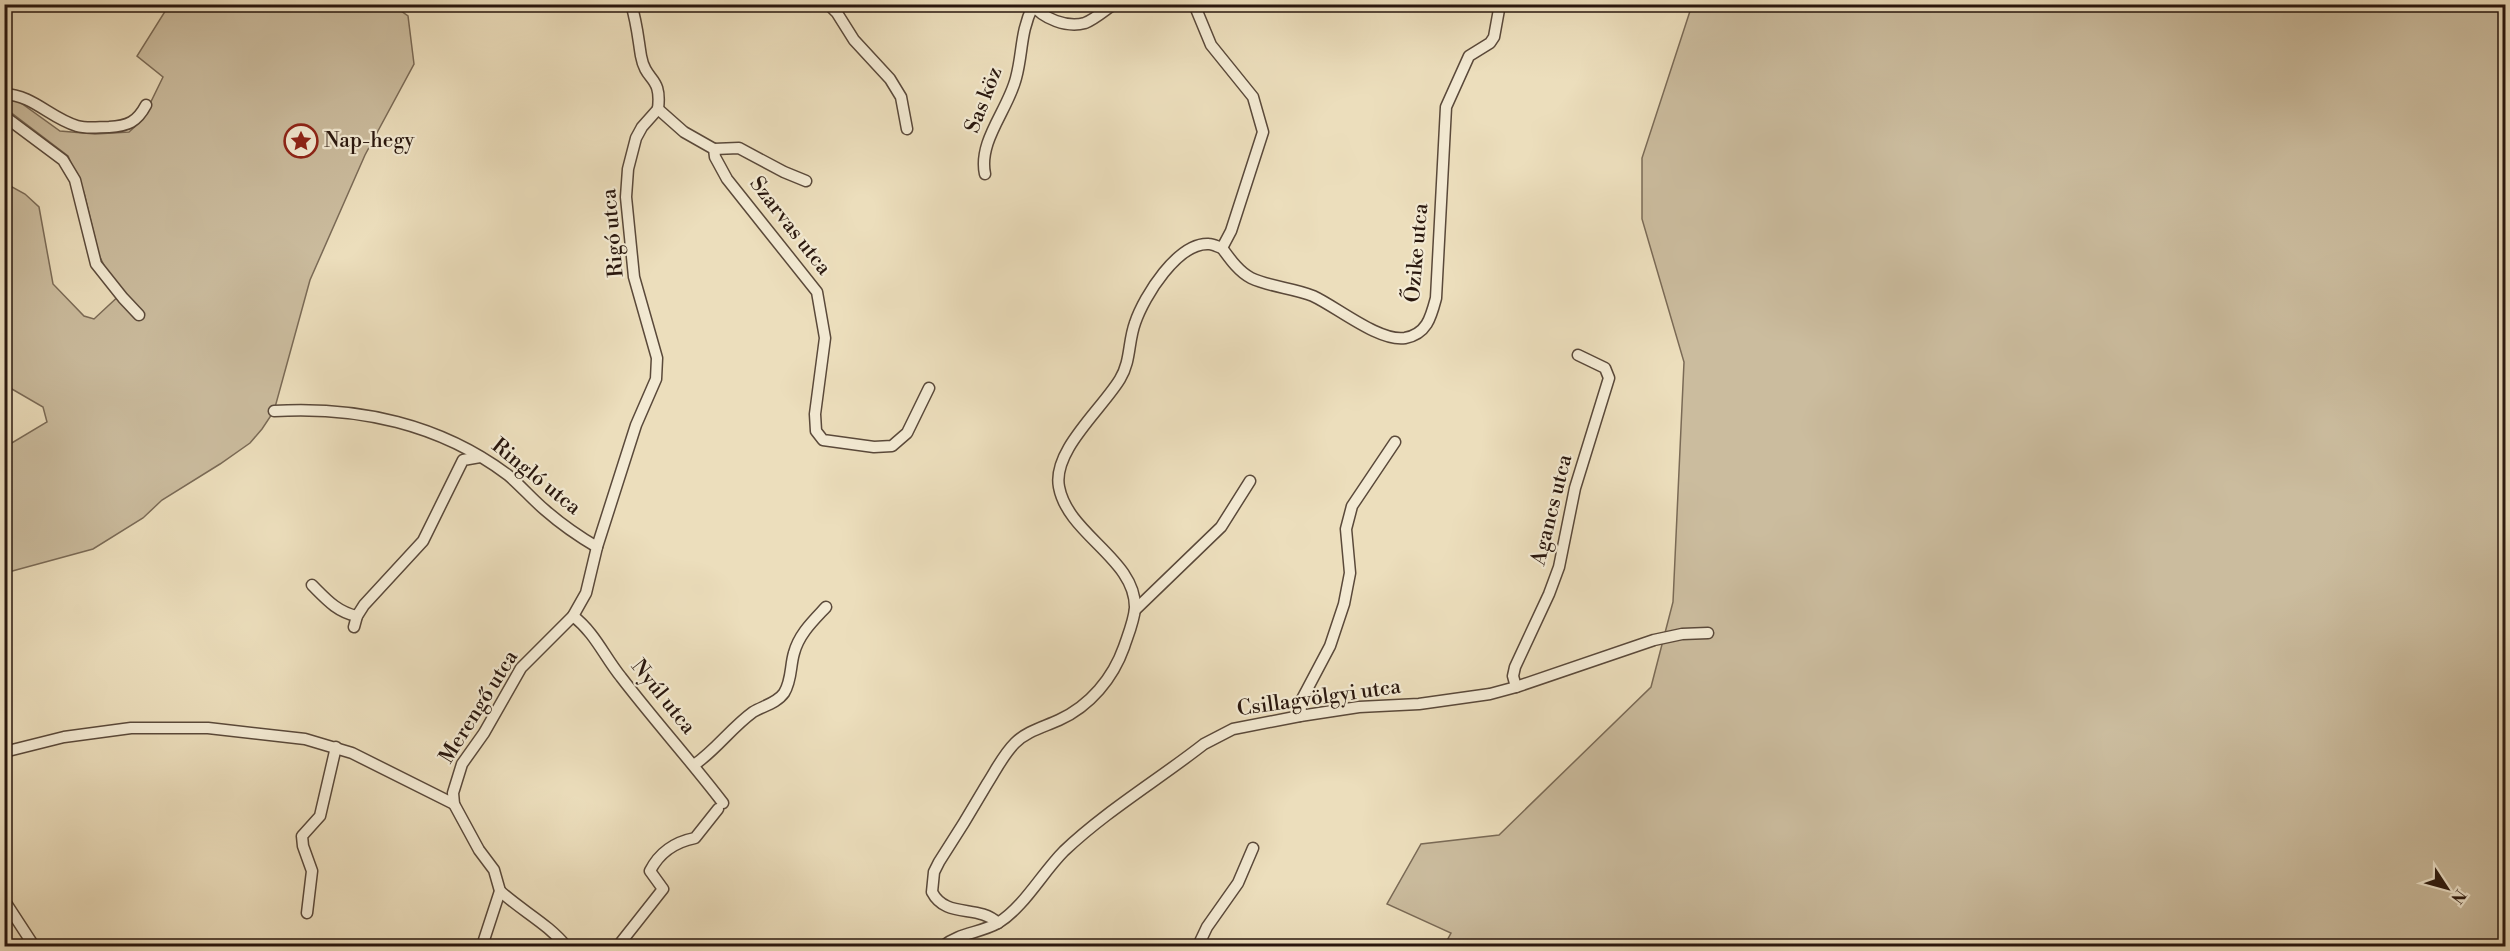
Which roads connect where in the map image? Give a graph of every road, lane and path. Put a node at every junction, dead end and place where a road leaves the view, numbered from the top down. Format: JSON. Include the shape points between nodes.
{"nodes":[{"id":1,"x":631,"y":4,"type":"edge"},
{"id":2,"x":828,"y":4,"type":"edge"},
{"id":3,"x":1114,"y":4,"type":"edge"},
{"id":4,"x":1194,"y":4,"type":"edge"},
{"id":5,"x":1500,"y":4,"type":"edge"},
{"id":6,"x":1033,"y":5,"type":"edge"},
{"id":7,"x":4,"y":94,"type":"edge"},
{"id":8,"x":146,"y":105,"type":"dead end"},
{"id":9,"x":658,"y":109,"type":"junction"},
{"id":10,"x":4,"y":116,"type":"edge"},
{"id":11,"x":907,"y":129,"type":"dead end"},
{"id":12,"x":714,"y":149,"type":"junction"},
{"id":13,"x":985,"y":174,"type":"dead end"},
{"id":14,"x":806,"y":181,"type":"dead end"},
{"id":15,"x":1222,"y":249,"type":"junction"},
{"id":16,"x":139,"y":315,"type":"dead end"},
{"id":17,"x":1578,"y":355,"type":"dead end"},
{"id":18,"x":929,"y":388,"type":"dead end"},
{"id":19,"x":650,"y":393,"type":"joint"},
{"id":20,"x":274,"y":411,"type":"dead end"},
{"id":21,"x":1395,"y":442,"type":"dead end"},
{"id":22,"x":480,"y":457,"type":"junction"},
{"id":23,"x":1250,"y":482,"type":"dead end"},
{"id":24,"x":597,"y":547,"type":"junction"},
{"id":25,"x":312,"y":585,"type":"dead end"},
{"id":26,"x":826,"y":608,"type":"dead end"},
{"id":27,"x":1135,"y":610,"type":"junction"},
{"id":28,"x":573,"y":615,"type":"junction"},
{"id":29,"x":357,"y":616,"type":"junction"},
{"id":30,"x":354,"y":627,"type":"dead end"},
{"id":31,"x":1708,"y":633,"type":"dead end"},
{"id":32,"x":1516,"y":687,"type":"junction"},
{"id":33,"x":1300,"y":716,"type":"junction"},
{"id":34,"x":336,"y":747,"type":"junction"},
{"id":35,"x":4,"y":752,"type":"edge"},
{"id":36,"x":694,"y":765,"type":"junction"},
{"id":37,"x":454,"y":804,"type":"junction"},
{"id":38,"x":1253,"y":848,"type":"dead end"},
{"id":39,"x":500,"y":891,"type":"junction"},
{"id":40,"x":4,"y":900,"type":"edge"},
{"id":41,"x":307,"y":913,"type":"dead end"},
{"id":42,"x":998,"y":923,"type":"junction"},
{"id":43,"x":34,"y":946,"type":"edge"},
{"id":44,"x":482,"y":946,"type":"edge"},
{"id":45,"x":566,"y":946,"type":"edge"},
{"id":46,"x":618,"y":946,"type":"edge"},
{"id":47,"x":943,"y":946,"type":"edge"},
{"id":48,"x":1198,"y":946,"type":"edge"}],
"edges":[{"from":1,"to":9,"type":"street","via":[[644,65],[660,93]]},
{"from":2,"to":11,"type":"street","via":[[890,79],[901,98]]},
{"from":3,"to":6,"type":"street","via":[[1076,24],[1055,21]]},
{"from":4,"to":15,"type":"street","via":[[1211,45],[1253,97],[1263,132]]},
{"from":5,"to":15,"type":"street","name":"Őzike utca","via":[[1494,37],[1469,56],[1446,107],[1436,298],[1423,330],[1401,338],[1380,332],[1310,295],[1250,278]]},
{"from":6,"to":13,"type":"street","name":"Sas köz","via":[[1022,36],[1014,86],[988,141]]},
{"from":7,"to":8,"type":"street","via":[[27,98],[77,126],[93,128],[134,122]]},
{"from":9,"to":12,"type":"street","via":[[684,132]]},
{"from":9,"to":19,"type":"street","name":"Rigó utca","via":[[636,138],[626,197],[634,277],[657,358],[656,379]]},
{"from":10,"to":16,"type":"street","via":[[63,160],[75,180],[96,264]]},
{"from":12,"to":14,"type":"street","via":[[739,148]]},
{"from":12,"to":18,"type":"street","name":"Szarvas utca","via":[[727,179],[817,292],[825,338],[815,414],[816,431],[823,440],[892,446],[907,433]]},
{"from":15,"to":27,"type":"street","via":[[1210,244],[1196,246],[1167,269],[1138,313],[1129,357],[1120,378],[1061,460],[1059,487],[1067,506],[1085,532],[1123,572]]},
{"from":17,"to":32,"type":"street","name":"Agancs utca","via":[[1605,368],[1609,378],[1575,488],[1559,567],[1515,667]]},
{"from":19,"to":24,"type":"street","name":"Merengő utca"},
{"from":20,"to":22,"type":"street","name":"Ringló utca","via":[[321,409],[408,424],[447,438]]},
{"from":21,"to":33,"type":"street","via":[[1352,506],[1346,529],[1350,573],[1344,604],[1330,646],[1302,699]]},
{"from":22,"to":24,"type":"street","name":"Ringló utca"},
{"from":22,"to":29,"type":"street","via":[[463,460],[423,541]]},
{"from":23,"to":27,"type":"street","via":[[1221,527]]},
{"from":24,"to":28,"type":"street","name":"Merengő utca","via":[[586,593]]},
{"from":25,"to":29,"type":"street","via":[[334,607]]},
{"from":26,"to":36,"type":"street","via":[[810,623],[797,644],[790,679],[782,695],[752,713]]},
{"from":27,"to":42,"type":"street","via":[[1118,662],[1102,686],[1077,711],[1029,733],[1005,753],[934,872],[932,892],[940,904],[948,909],[983,912]]},
{"from":28,"to":36,"type":"street","name":"Nyúl utca","via":[[596,638],[653,719]]},
{"from":28,"to":37,"type":"street","name":"Merengő utca","via":[[521,668],[484,734],[462,764],[453,793]]},
{"from":29,"to":30,"type":"street"},
{"from":31,"to":32,"type":"street","name":"Csillagvölgyi utca","via":[[1654,640]]},
{"from":32,"to":33,"type":"street","name":"Csillagvölgyi utca","via":[[1468,698]]},
{"from":33,"to":42,"type":"street","name":"Csillagvölgyi utca","via":[[1233,729],[1204,744],[1078,839]]},
{"from":34,"to":35,"type":"street","via":[[248,732],[149,728],[105,730]]},
{"from":34,"to":37,"type":"street"},
{"from":34,"to":41,"type":"street","via":[[320,816],[302,836],[312,871]]},
{"from":36,"to":46,"type":"street","name":"Nyúl utca","via":[[721,806],[695,838],[682,840],[657,858],[650,871],[663,889]]},
{"from":37,"to":39,"type":"street","via":[[494,870]]},
{"from":38,"to":48,"type":"street","via":[[1238,883]]},
{"from":39,"to":44,"type":"street"},
{"from":39,"to":45,"type":"street","via":[[520,910],[554,932]]},
{"from":40,"to":43,"type":"street"},
{"from":42,"to":47,"type":"street"}]}
